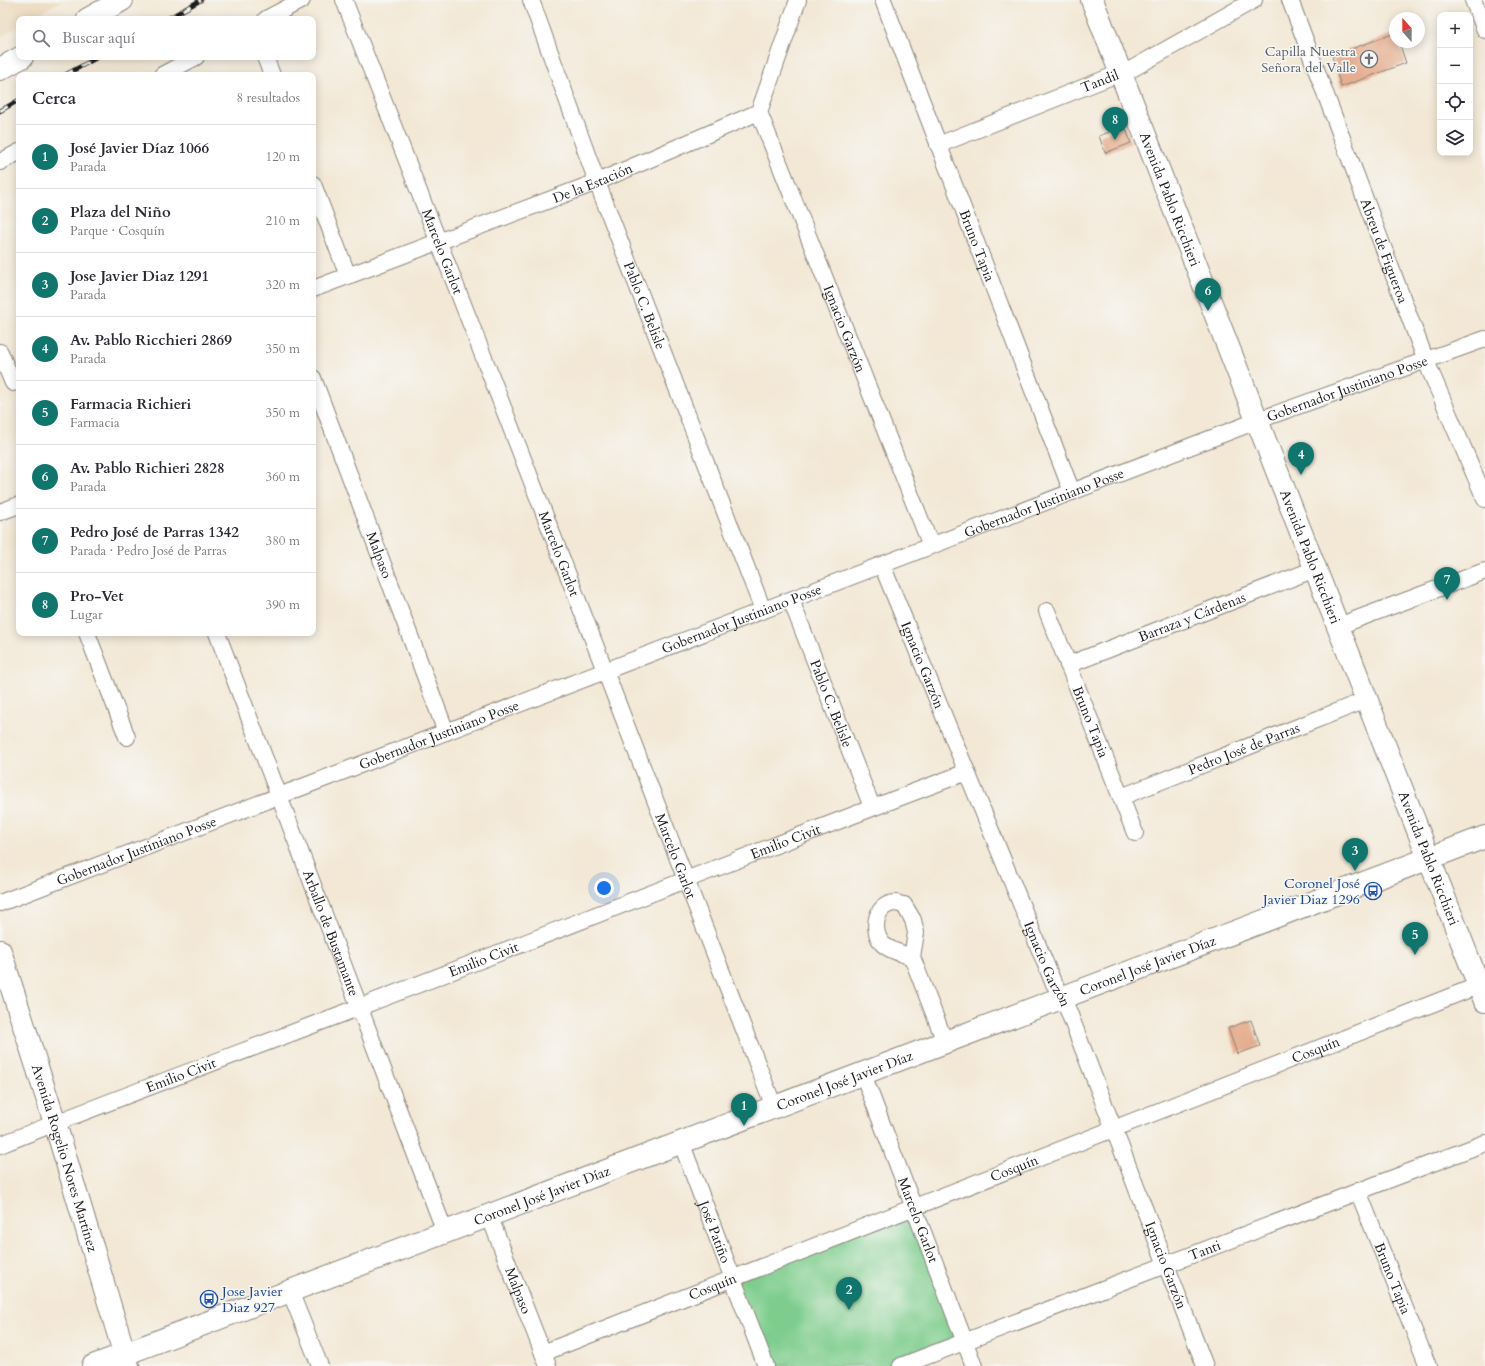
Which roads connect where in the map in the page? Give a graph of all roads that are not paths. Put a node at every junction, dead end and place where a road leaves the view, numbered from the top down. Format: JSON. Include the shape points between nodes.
{"nodes":[{"id":1,"x":122,"y":0,"type":"edge"},
{"id":2,"x":302,"y":0,"type":"edge"},
{"id":3,"x":344,"y":0,"type":"edge"},
{"id":4,"x":531,"y":0,"type":"edge"},
{"id":5,"x":798,"y":0,"type":"edge"},
{"id":6,"x":883,"y":0,"type":"edge"},
{"id":7,"x":1092,"y":0,"type":"edge"},
{"id":8,"x":1102,"y":0,"type":"edge"},
{"id":9,"x":1254,"y":0,"type":"edge"},
{"id":10,"x":1290,"y":0,"type":"edge"},
{"id":11,"x":1473,"y":0,"type":"edge"},
{"id":12,"x":93,"y":16,"type":"edge"},
{"id":13,"x":272,"y":16,"type":"edge"},
{"id":14,"x":1485,"y":30,"type":"edge"},
{"id":15,"x":16,"y":60,"type":"edge"},
{"id":16,"x":190,"y":60,"type":"edge"},
{"id":17,"x":266,"y":60,"type":"edge"},
{"id":18,"x":0,"y":69,"type":"edge"},
{"id":19,"x":168,"y":72,"type":"edge"},
{"id":20,"x":271,"y":72,"type":"edge"},
{"id":21,"x":1125,"y":72,"type":"junction"},
{"id":22,"x":759,"y":112,"type":"junction"},
{"id":23,"x":938,"y":146,"type":"junction"},
{"id":24,"x":16,"y":154,"type":"edge"},
{"id":25,"x":0,"y":162,"type":"edge"},
{"id":26,"x":597,"y":182,"type":"junction"},
{"id":27,"x":316,"y":192,"type":"edge"},
{"id":28,"x":440,"y":241,"type":"junction"},
{"id":29,"x":348,"y":276,"type":"junction"},
{"id":30,"x":316,"y":289,"type":"edge"},
{"id":31,"x":1485,"y":339,"type":"edge"},
{"id":32,"x":0,"y":352,"type":"edge"},
{"id":33,"x":1426,"y":361,"type":"junction"},
{"id":34,"x":16,"y":382,"type":"edge"},
{"id":35,"x":316,"y":386,"type":"edge"},
{"id":36,"x":1262,"y":419,"type":"junction"},
{"id":37,"x":1072,"y":492,"type":"junction"},
{"id":38,"x":1485,"y":499,"type":"edge"},
{"id":39,"x":16,"y":506,"type":"edge"},
{"id":40,"x":0,"y":512,"type":"edge"},
{"id":41,"x":931,"y":546,"type":"junction"},
{"id":42,"x":882,"y":565,"type":"junction"},
{"id":43,"x":1315,"y":569,"type":"junction"},
{"id":44,"x":1485,"y":571,"type":"edge"},
{"id":45,"x":791,"y":600,"type":"junction"},
{"id":46,"x":763,"y":610,"type":"junction"},
{"id":47,"x":1047,"y":611,"type":"dead end"},
{"id":48,"x":1349,"y":622,"type":"junction"},
{"id":49,"x":88,"y":636,"type":"edge"},
{"id":50,"x":218,"y":636,"type":"edge"},
{"id":51,"x":1068,"y":664,"type":"junction"},
{"id":52,"x":605,"y":671,"type":"junction"},
{"id":53,"x":1366,"y":700,"type":"junction"},
{"id":54,"x":446,"y":732,"type":"junction"},
{"id":55,"x":127,"y":737,"type":"dead end"},
{"id":56,"x":967,"y":772,"type":"junction"},
{"id":57,"x":280,"y":795,"type":"junction"},
{"id":58,"x":1121,"y":797,"type":"junction"},
{"id":59,"x":872,"y":807,"type":"junction"},
{"id":60,"x":1135,"y":833,"type":"dead end"},
{"id":61,"x":1485,"y":837,"type":"edge"},
{"id":62,"x":1434,"y":856,"type":"junction"},
{"id":63,"x":685,"y":880,"type":"junction"},
{"id":64,"x":0,"y":903,"type":"edge"},
{"id":65,"x":0,"y":952,"type":"edge"},
{"id":66,"x":912,"y":957,"type":"dead end"},
{"id":67,"x":1483,"y":984,"type":"edge"},
{"id":68,"x":1063,"y":997,"type":"junction"},
{"id":69,"x":359,"y":1007,"type":"junction"},
{"id":70,"x":945,"y":1042,"type":"junction"},
{"id":71,"x":863,"y":1074,"type":"junction"},
{"id":72,"x":774,"y":1107,"type":"junction"},
{"id":73,"x":55,"y":1123,"type":"junction"},
{"id":74,"x":1114,"y":1128,"type":"junction"},
{"id":75,"x":682,"y":1142,"type":"junction"},
{"id":76,"x":1485,"y":1143,"type":"edge"},
{"id":77,"x":0,"y":1146,"type":"edge"},
{"id":78,"x":1358,"y":1191,"type":"junction"},
{"id":79,"x":914,"y":1207,"type":"junction"},
{"id":80,"x":490,"y":1215,"type":"junction"},
{"id":81,"x":445,"y":1232,"type":"junction"},
{"id":82,"x":1166,"y":1264,"type":"junction"},
{"id":83,"x":733,"y":1278,"type":"junction"},
{"id":84,"x":290,"y":1291,"type":"junction"},
{"id":85,"x":965,"y":1342,"type":"junction"},
{"id":86,"x":545,"y":1359,"type":"edge"},
{"id":87,"x":126,"y":1360,"type":"edge"},
{"id":88,"x":93,"y":1366,"type":"edge"},
{"id":89,"x":320,"y":1366,"type":"edge"},
{"id":90,"x":766,"y":1366,"type":"edge"},
{"id":91,"x":901,"y":1366,"type":"edge"},
{"id":92,"x":974,"y":1366,"type":"edge"},
{"id":93,"x":1205,"y":1366,"type":"edge"},
{"id":94,"x":1428,"y":1366,"type":"edge"}],
"edges":[{"from":1,"to":12,"type":"main road"},
{"from":2,"to":13,"type":"street"},
{"from":3,"to":28,"type":"street","name":"Marcelo Garlot"},
{"from":4,"to":26,"type":"street","name":"Pablo C. Belisle"},
{"from":5,"to":22,"type":"street"},
{"from":6,"to":23,"type":"street","name":"Bruno Tapia"},
{"from":7,"to":21,"type":"main road","name":"Avenida Pablo Ricchieri"},
{"from":8,"to":21,"type":"main road","name":"Avenida Pablo Ricchieri"},
{"from":9,"to":21,"type":"street","name":"Tandil"},
{"from":10,"to":33,"type":"street","name":"Abreu de Figueroa"},
{"from":11,"to":14,"type":"street"},
{"from":15,"to":18,"type":"main road"},
{"from":16,"to":19,"type":"street"},
{"from":17,"to":20,"type":"street"},
{"from":21,"to":23,"type":"street","name":"Tandil"},
{"from":21,"to":36,"type":"main road","name":"Avenida Pablo Ricchieri"},
{"from":22,"to":26,"type":"street","name":"De la Estación"},
{"from":22,"to":41,"type":"street","name":"Ignacio Garzón"},
{"from":23,"to":37,"type":"street","name":"Bruno Tapia"},
{"from":24,"to":25,"type":"street"},
{"from":26,"to":28,"type":"street","name":"De la Estación"},
{"from":26,"to":46,"type":"street","name":"Pablo C. Belisle"},
{"from":27,"to":29,"type":"street"},
{"from":28,"to":29,"type":"street","name":"De la Estación"},
{"from":28,"to":52,"type":"street","name":"Marcelo Garlot"},
{"from":29,"to":30,"type":"street","name":"De la Estación"},
{"from":31,"to":33,"type":"street","name":"Gobernador Justiniano Posse"},
{"from":32,"to":34,"type":"street","via":[[13,383]]},
{"from":33,"to":36,"type":"street","name":"Gobernador Justiniano Posse"},
{"from":33,"to":38,"type":"street","name":"Abreu de Figueroa"},
{"from":35,"to":54,"type":"street","name":"Malpaso"},
{"from":36,"to":37,"type":"street","name":"Gobernador Justiniano Posse"},
{"from":36,"to":43,"type":"main road","name":"Avenida Pablo Ricchieri"},
{"from":36,"to":48,"type":"main road","name":"Avenida Pablo Ricchieri"},
{"from":37,"to":41,"type":"street","name":"Gobernador Justiniano Posse"},
{"from":39,"to":40,"type":"street"},
{"from":41,"to":42,"type":"street","name":"Gobernador Justiniano Posse"},
{"from":42,"to":45,"type":"street","name":"Gobernador Justiniano Posse"},
{"from":42,"to":56,"type":"street","name":"Ignacio Garzón"},
{"from":43,"to":51,"type":"street","name":"Barraza y Cárdenas"},
{"from":43,"to":53,"type":"main road","name":"Avenida Pablo Ricchieri"},
{"from":44,"to":48,"type":"street"},
{"from":45,"to":46,"type":"street","name":"Gobernador Justiniano Posse"},
{"from":45,"to":59,"type":"street","name":"Pablo C. Belisle"},
{"from":46,"to":52,"type":"street","name":"Gobernador Justiniano Posse"},
{"from":47,"to":51,"type":"street","name":"Bruno Tapia"},
{"from":48,"to":62,"type":"main road","name":"Avenida Pablo Ricchieri"},
{"from":49,"to":55,"type":"street"},
{"from":50,"to":57,"type":"street","name":"Arballo de Bustamante"},
{"from":51,"to":58,"type":"street","name":"Bruno Tapia"},
{"from":52,"to":54,"type":"street","name":"Gobernador Justiniano Posse"},
{"from":52,"to":63,"type":"street","name":"Marcelo Garlot"},
{"from":53,"to":58,"type":"street","name":"Pedro José de Parras"},
{"from":53,"to":62,"type":"main road","name":"Avenida Pablo Ricchieri"},
{"from":54,"to":57,"type":"street","name":"Gobernador Justiniano Posse"},
{"from":56,"to":59,"type":"street","name":"Emilio Civit"},
{"from":56,"to":68,"type":"street","name":"Ignacio Garzón","via":[[1053,982]]},
{"from":57,"to":64,"type":"street","name":"Gobernador Justiniano Posse"},
{"from":57,"to":69,"type":"street","name":"Arballo de Bustamante"},
{"from":58,"to":60,"type":"street","name":"Bruno Tapia"},
{"from":59,"to":63,"type":"street","name":"Emilio Civit"},
{"from":61,"to":62,"type":"main road","name":"Coronel José Javier Díaz"},
{"from":62,"to":67,"type":"main road","name":"Avenida Pablo Ricchieri"},
{"from":62,"to":68,"type":"main road","name":"Coronel José Javier Díaz"},
{"from":63,"to":69,"type":"street","name":"Emilio Civit"},
{"from":63,"to":72,"type":"street","name":"Marcelo Garlot"},
{"from":65,"to":73,"type":"main road","name":"Avenida Rogelio Nores Martínez"},
{"from":66,"to":70,"type":"street"},
{"from":67,"to":74,"type":"street","name":"Cosquín"},
{"from":68,"to":70,"type":"main road","name":"Coronel José Javier Díaz"},
{"from":68,"to":74,"type":"street","name":"Ignacio Garzón"},
{"from":69,"to":73,"type":"street","name":"Emilio Civit"},
{"from":69,"to":81,"type":"street","name":"Arballo de Bustamante"},
{"from":70,"to":71,"type":"main road","name":"Coronel José Javier Díaz"},
{"from":71,"to":72,"type":"main road","name":"Coronel José Javier Díaz"},
{"from":71,"to":79,"type":"street","name":"Marcelo Garlot"},
{"from":72,"to":75,"type":"main road","name":"Coronel José Javier Díaz"},
{"from":73,"to":77,"type":"street","name":"Emilio Civit"},
{"from":73,"to":87,"type":"main road","name":"Avenida Rogelio Nores Martínez"},
{"from":74,"to":79,"type":"street","name":"Cosquín"},
{"from":74,"to":82,"type":"street","name":"Ignacio Garzón"},
{"from":75,"to":80,"type":"main road","name":"Coronel José Javier Díaz"},
{"from":75,"to":83,"type":"street","name":"José Patiño"},
{"from":76,"to":78,"type":"street","name":"Tanti"},
{"from":78,"to":82,"type":"street","name":"Tanti"},
{"from":78,"to":94,"type":"street","name":"Bruno Tapia"},
{"from":79,"to":83,"type":"street","name":"Cosquín"},
{"from":79,"to":85,"type":"street","name":"Marcelo Garlot"},
{"from":80,"to":81,"type":"main road","name":"Coronel José Javier Díaz"},
{"from":80,"to":86,"type":"street","name":"Malpaso"},
{"from":81,"to":84,"type":"main road","name":"Coronel José Javier Díaz"},
{"from":82,"to":85,"type":"street","name":"Tanti"},
{"from":82,"to":93,"type":"street","name":"Ignacio Garzón"},
{"from":83,"to":86,"type":"street","name":"Cosquín"},
{"from":83,"to":90,"type":"street","name":"José Patiño"},
{"from":84,"to":87,"type":"main road","name":"Coronel José Javier Díaz"},
{"from":84,"to":89,"type":"street"},
{"from":85,"to":91,"type":"street","name":"Tanti"},
{"from":85,"to":92,"type":"street","name":"Marcelo Garlot"},
{"from":87,"to":88,"type":"main road","name":"Coronel José Javier Díaz"}]}
